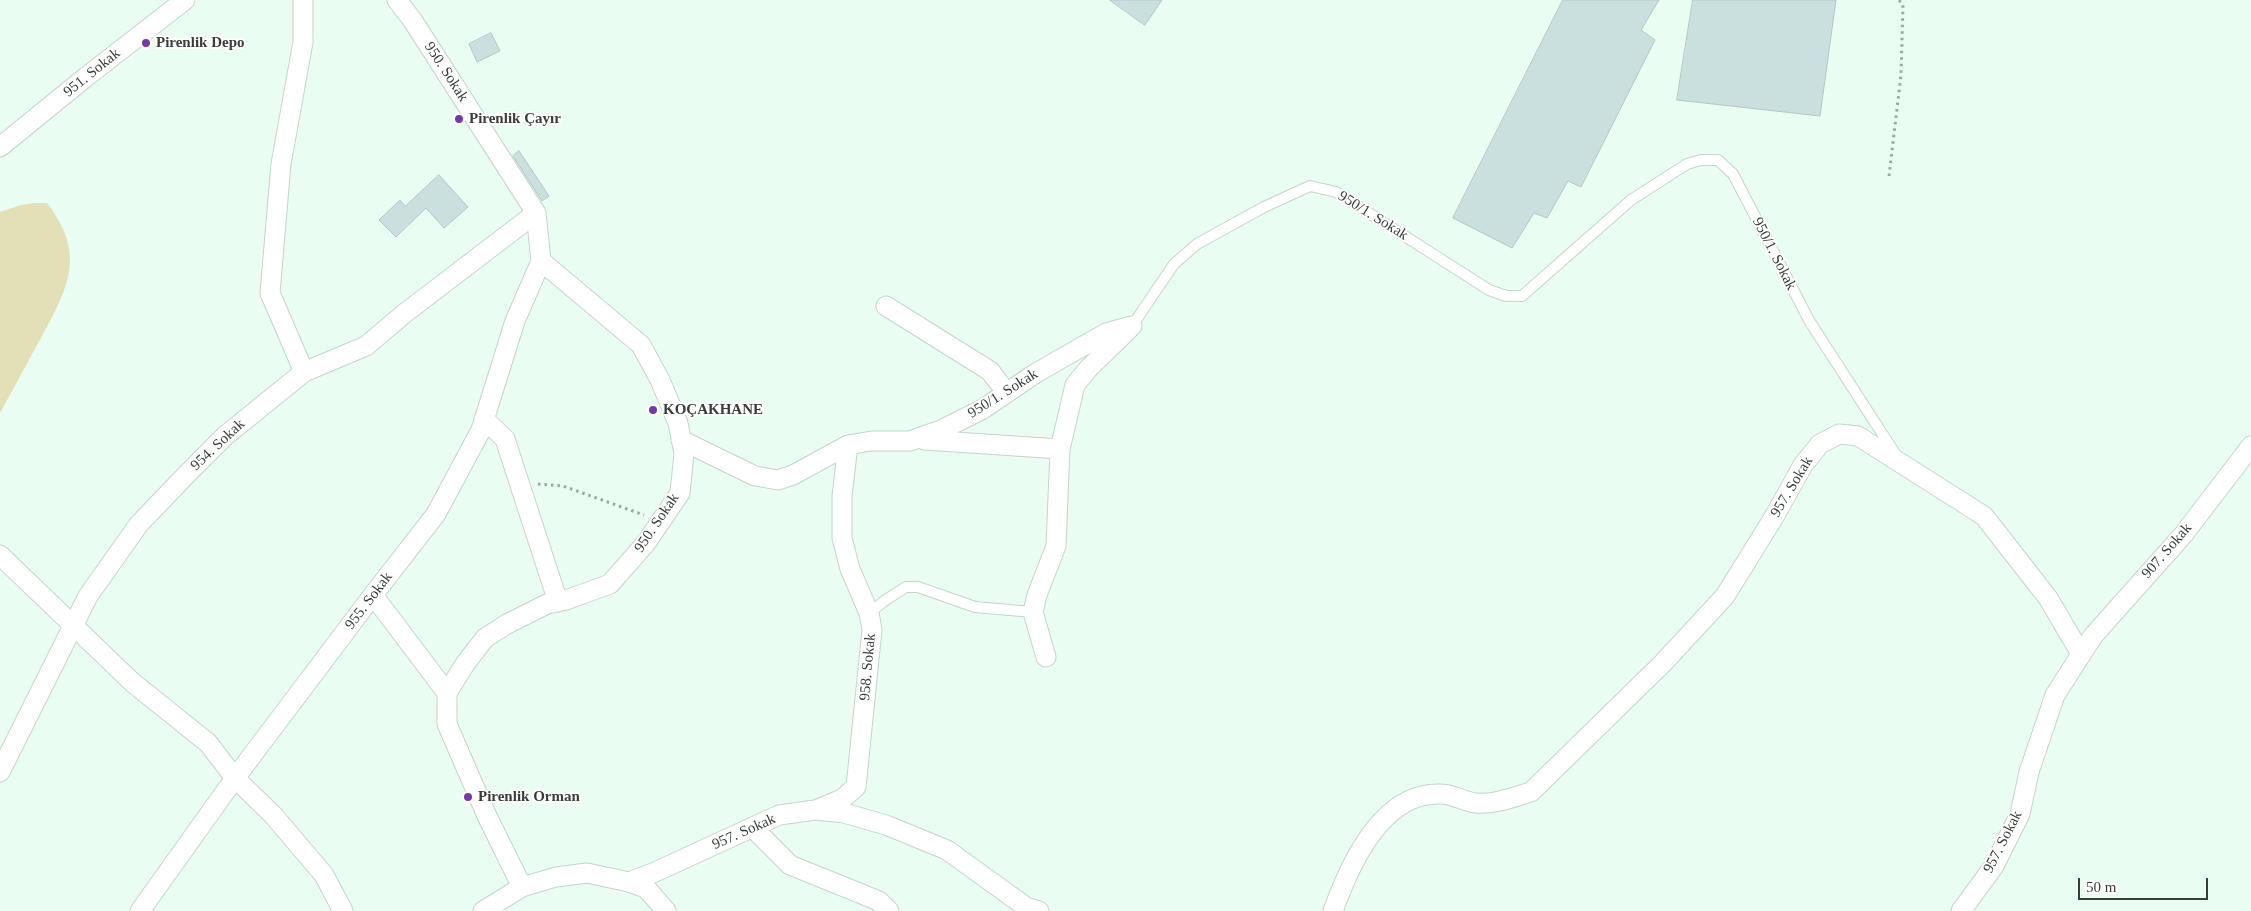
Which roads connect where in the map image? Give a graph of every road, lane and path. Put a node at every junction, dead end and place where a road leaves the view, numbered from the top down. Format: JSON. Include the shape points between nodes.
{"nodes":[{"id":1,"x":185,"y":0,"type":"edge"},
{"id":2,"x":303,"y":0,"type":"edge"},
{"id":3,"x":397,"y":0,"type":"edge"},
{"id":4,"x":1899,"y":0,"type":"edge"},
{"id":5,"x":0,"y":147,"type":"edge"},
{"id":6,"x":1889,"y":176,"type":"dead end"},
{"id":7,"x":536,"y":213,"type":"junction"},
{"id":8,"x":541,"y":261,"type":"junction"},
{"id":9,"x":886,"y":306,"type":"dead end"},
{"id":10,"x":1132,"y":326,"type":"junction"},
{"id":11,"x":304,"y":372,"type":"junction"},
{"id":12,"x":1007,"y":393,"type":"junction"},
{"id":13,"x":484,"y":419,"type":"junction"},
{"id":14,"x":681,"y":440,"type":"junction"},
{"id":15,"x":910,"y":441,"type":"junction"},
{"id":16,"x":848,"y":445,"type":"junction"},
{"id":17,"x":2251,"y":446,"type":"edge"},
{"id":18,"x":1060,"y":449,"type":"junction"},
{"id":19,"x":1902,"y":464,"type":"junction"},
{"id":20,"x":520,"y":483,"type":"junction"},
{"id":21,"x":659,"y":523,"type":"junction"},
{"id":22,"x":0,"y":555,"type":"edge"},
{"id":23,"x":373,"y":595,"type":"junction"},
{"id":24,"x":558,"y":602,"type":"junction"},
{"id":25,"x":1033,"y":612,"type":"junction"},
{"id":26,"x":869,"y":613,"type":"junction"},
{"id":27,"x":74,"y":624,"type":"junction"},
{"id":28,"x":2081,"y":654,"type":"junction"},
{"id":29,"x":1046,"y":657,"type":"dead end"},
{"id":30,"x":448,"y":693,"type":"junction"},
{"id":31,"x":0,"y":772,"type":"edge"},
{"id":32,"x":235,"y":778,"type":"junction"},
{"id":33,"x":815,"y":810,"type":"junction"},
{"id":34,"x":752,"y":827,"type":"junction"},
{"id":35,"x":629,"y":882,"type":"junction"},
{"id":36,"x":522,"y":887,"type":"junction"},
{"id":37,"x":140,"y":911,"type":"edge"},
{"id":38,"x":343,"y":911,"type":"edge"},
{"id":39,"x":483,"y":911,"type":"edge"},
{"id":40,"x":666,"y":911,"type":"edge"},
{"id":41,"x":889,"y":911,"type":"edge"},
{"id":42,"x":1039,"y":911,"type":"edge"},
{"id":43,"x":1334,"y":911,"type":"edge"},
{"id":44,"x":1961,"y":911,"type":"edge"}],
"edges":[{"from":1,"to":5,"type":"street","name":"951. Sokak"},
{"from":2,"to":11,"type":"street","via":[[303,42],[281,164],[270,293]]},
{"from":3,"to":7,"type":"street","name":"950. Sokak","via":[[414,21]]},
{"from":4,"to":6,"type":"path","via":[[1903,5],[1901,75]]},
{"from":7,"to":8,"type":"street","name":"950. Sokak"},
{"from":7,"to":11,"type":"street","name":"954. Sokak","via":[[366,346]]},
{"from":8,"to":13,"type":"street","name":"955. Sokak","via":[[515,321]]},
{"from":8,"to":14,"type":"street","name":"950. Sokak","via":[[641,345],[660,380],[678,423]]},
{"from":9,"to":12,"type":"street","via":[[990,371]]},
{"from":10,"to":12,"type":"street","name":"950/1. Sokak","via":[[1106,332]]},
{"from":10,"to":18,"type":"street","via":[[1075,385]]},
{"from":10,"to":19,"type":"lane","name":"950/1. Sokak","via":[[1174,264],[1197,244],[1310,186],[1336,192],[1490,290],[1506,296],[1522,296],[1631,200],[1687,164],[1718,160],[1733,174],[1810,322]]},
{"from":11,"to":27,"type":"street","name":"954. Sokak","via":[[224,436],[139,524],[88,596]]},
{"from":12,"to":15,"type":"street","name":"950/1. Sokak","via":[[941,430]]},
{"from":13,"to":20,"type":"street","via":[[505,439]]},
{"from":13,"to":23,"type":"street","name":"955. Sokak","via":[[436,514]]},
{"from":14,"to":16,"type":"street","name":"950/1. Sokak","via":[[754,476],[778,480]]},
{"from":14,"to":21,"type":"street","name":"950. Sokak","via":[[684,453],[680,493]]},
{"from":15,"to":16,"type":"street","name":"950/1. Sokak"},
{"from":15,"to":18,"type":"street"},
{"from":16,"to":26,"type":"street","name":"958. Sokak","via":[[842,496],[842,538],[850,569]]},
{"from":17,"to":28,"type":"street","name":"907. Sokak","via":[[2184,534],[2093,636]]},
{"from":18,"to":25,"type":"street","via":[[1056,546]]},
{"from":19,"to":28,"type":"street","name":"957. Sokak","via":[[1984,516],[2048,598]]},
{"from":19,"to":43,"type":"street","name":"957. Sokak","via":[[1858,436],[1838,434],[1820,444],[1803,465],[1725,596],[1663,663],[1531,792],[1476,803],[1441,794],[1415,798],[1394,811],[1370,834],[1353,862]]},
{"from":20,"to":21,"type":"path","via":[[563,486]]},
{"from":20,"to":24,"type":"street"},
{"from":21,"to":24,"type":"street","name":"950. Sokak","via":[[610,584]]},
{"from":22,"to":27,"type":"street"},
{"from":23,"to":30,"type":"street"},
{"from":23,"to":32,"type":"street","name":"955. Sokak"},
{"from":24,"to":30,"type":"street","name":"950. Sokak","via":[[547,604],[485,638]]},
{"from":25,"to":26,"type":"lane","via":[[975,607],[918,587],[906,587]]},
{"from":25,"to":29,"type":"street"},
{"from":26,"to":33,"type":"street","name":"958. Sokak","via":[[872,630],[856,787],[842,799]]},
{"from":27,"to":31,"type":"street","name":"954. Sokak"},
{"from":27,"to":32,"type":"street","via":[[132,682],[208,743]]},
{"from":28,"to":44,"type":"street","name":"957. Sokak","via":[[2055,695],[2029,772],[2020,814],[1994,866]]},
{"from":30,"to":36,"type":"street","name":"950. Sokak","via":[[447,724]]},
{"from":32,"to":37,"type":"street","name":"955. Sokak"},
{"from":32,"to":38,"type":"street","via":[[273,815],[324,875]]},
{"from":33,"to":34,"type":"street","name":"957. Sokak","via":[[779,815]]},
{"from":33,"to":42,"type":"street","name":"957. Sokak","via":[[886,825],[947,850],[1026,908]]},
{"from":34,"to":35,"type":"street","name":"957. Sokak"},
{"from":34,"to":41,"type":"street","via":[[790,864],[879,901]]},
{"from":35,"to":36,"type":"street","via":[[588,872]]},
{"from":35,"to":40,"type":"street","via":[[646,888]]},
{"from":36,"to":39,"type":"street"}]}
